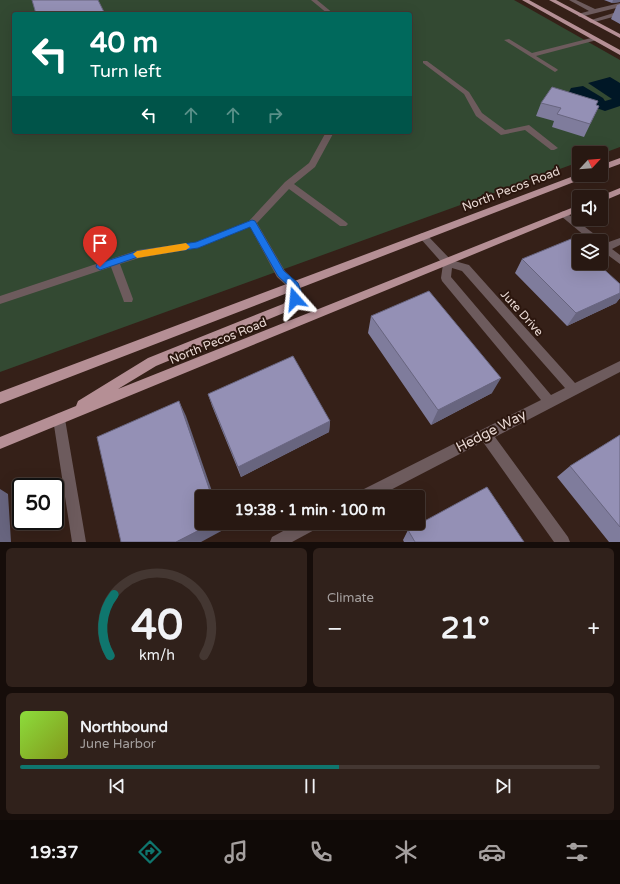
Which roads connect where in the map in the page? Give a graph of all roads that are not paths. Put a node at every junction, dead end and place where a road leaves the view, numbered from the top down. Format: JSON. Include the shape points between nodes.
{"nodes":[{"id":1,"x":314,"y":0,"type":"edge"},
{"id":2,"x":525,"y":0,"type":"edge"},
{"id":3,"x":552,"y":0,"type":"edge"},
{"id":4,"x":572,"y":0,"type":"edge"},
{"id":5,"x":620,"y":5,"type":"edge"},
{"id":6,"x":594,"y":11,"type":"junction"},
{"id":7,"x":329,"y":12,"type":"edge"},
{"id":8,"x":620,"y":13,"type":"edge"},
{"id":9,"x":580,"y":15,"type":"junction"},
{"id":10,"x":590,"y":21,"type":"junction"},
{"id":11,"x":620,"y":36,"type":"edge"},
{"id":12,"x":595,"y":39,"type":"junction"},
{"id":13,"x":507,"y":40,"type":"dead end"},
{"id":14,"x":620,"y":46,"type":"edge"},
{"id":15,"x":620,"y":53,"type":"edge"},
{"id":16,"x":531,"y":55,"type":"junction"},
{"id":17,"x":425,"y":62,"type":"dead end"},
{"id":18,"x":555,"y":70,"type":"dead end"},
{"id":19,"x":329,"y":134,"type":"edge"},
{"id":20,"x":554,"y":148,"type":"dead end"},
{"id":21,"x":620,"y":161,"type":"edge"},
{"id":22,"x":608,"y":165,"type":"edge"},
{"id":23,"x":572,"y":180,"type":"edge"},
{"id":24,"x":288,"y":184,"type":"junction"},
{"id":25,"x":620,"y":191,"type":"edge"},
{"id":26,"x":608,"y":196,"type":"edge"},
{"id":27,"x":572,"y":211,"type":"edge"},
{"id":28,"x":564,"y":214,"type":"junction"},
{"id":29,"x":252,"y":223,"type":"junction"},
{"id":30,"x":343,"y":224,"type":"dead end"},
{"id":31,"x":588,"y":234,"type":"edge"},
{"id":32,"x":423,"y":236,"type":"junction"},
{"id":33,"x":620,"y":241,"type":"edge"},
{"id":34,"x":608,"y":245,"type":"edge"},
{"id":35,"x":608,"y":250,"type":"edge"},
{"id":36,"x":620,"y":260,"type":"edge"},
{"id":37,"x":114,"y":262,"type":"junction"},
{"id":38,"x":448,"y":263,"type":"junction"},
{"id":39,"x":294,"y":286,"type":"junction"},
{"id":40,"x":128,"y":299,"type":"dead end"},
{"id":41,"x":0,"y":300,"type":"edge"},
{"id":42,"x":620,"y":366,"type":"edge"},
{"id":43,"x":573,"y":389,"type":"junction"},
{"id":44,"x":0,"y":398,"type":"edge"},
{"id":45,"x":549,"y":401,"type":"junction"},
{"id":46,"x":59,"y":419,"type":"junction"},
{"id":47,"x":485,"y":434,"type":"junction"},
{"id":48,"x":0,"y":443,"type":"edge"},
{"id":49,"x":377,"y":490,"type":"edge"},
{"id":50,"x":300,"y":530,"type":"edge"},
{"id":51,"x":79,"y":542,"type":"edge"},
{"id":52,"x":277,"y":542,"type":"edge"},
{"id":53,"x":563,"y":542,"type":"edge"}],
"edges":[{"from":1,"to":7,"type":"street"},
{"from":2,"to":12,"type":"main road"},
{"from":3,"to":9,"type":"main road"},
{"from":4,"to":6,"type":"street"},
{"from":5,"to":6,"type":"street"},
{"from":6,"to":9,"type":"street"},
{"from":8,"to":10,"type":"street"},
{"from":9,"to":10,"type":"main road"},
{"from":10,"to":11,"type":"main road"},
{"from":12,"to":14,"type":"main road"},
{"from":12,"to":15,"type":"main road"},
{"from":12,"to":16,"type":"street"},
{"from":13,"to":16,"type":"street"},
{"from":16,"to":18,"type":"street"},
{"from":17,"to":20,"type":"street","via":[[467,93],[479,114],[504,133],[526,127]]},
{"from":19,"to":24,"type":"street","via":[[312,165]]},
{"from":21,"to":22,"type":"main road"},
{"from":23,"to":32,"type":"main road","name":"North Pecos Road"},
{"from":24,"to":29,"type":"street"},
{"from":24,"to":30,"type":"street"},
{"from":25,"to":26,"type":"main road"},
{"from":27,"to":28,"type":"main road","name":"North Pecos Road"},
{"from":28,"to":31,"type":"street"},
{"from":28,"to":38,"type":"main road","name":"North Pecos Road"},
{"from":29,"to":37,"type":"street","via":[[198,245],[138,254]]},
{"from":29,"to":39,"type":"street","via":[[281,274]]},
{"from":32,"to":38,"type":"street","name":"Jute Drive"},
{"from":32,"to":39,"type":"main road","name":"North Pecos Road"},
{"from":33,"to":34,"type":"street"},
{"from":35,"to":36,"type":"street"},
{"from":37,"to":40,"type":"street"},
{"from":37,"to":41,"type":"street"},
{"from":38,"to":43,"type":"street","name":"Jute Drive","via":[[465,268]]},
{"from":38,"to":45,"type":"street","via":[[446,278]]},
{"from":38,"to":46,"type":"main road","name":"North Pecos Road"},
{"from":39,"to":44,"type":"main road","name":"North Pecos Road"},
{"from":39,"to":46,"type":"main road","via":[[295,299],[287,307],[152,362]]},
{"from":42,"to":43,"type":"street","name":"Hedge Way"},
{"from":43,"to":45,"type":"street","name":"Hedge Way"},
{"from":45,"to":47,"type":"street","name":"Hedge Way"},
{"from":46,"to":48,"type":"main road","name":"North Pecos Road"},
{"from":46,"to":51,"type":"street"},
{"from":47,"to":49,"type":"street","name":"Hedge Way"},
{"from":47,"to":53,"type":"street"},
{"from":50,"to":52,"type":"street"}]}
